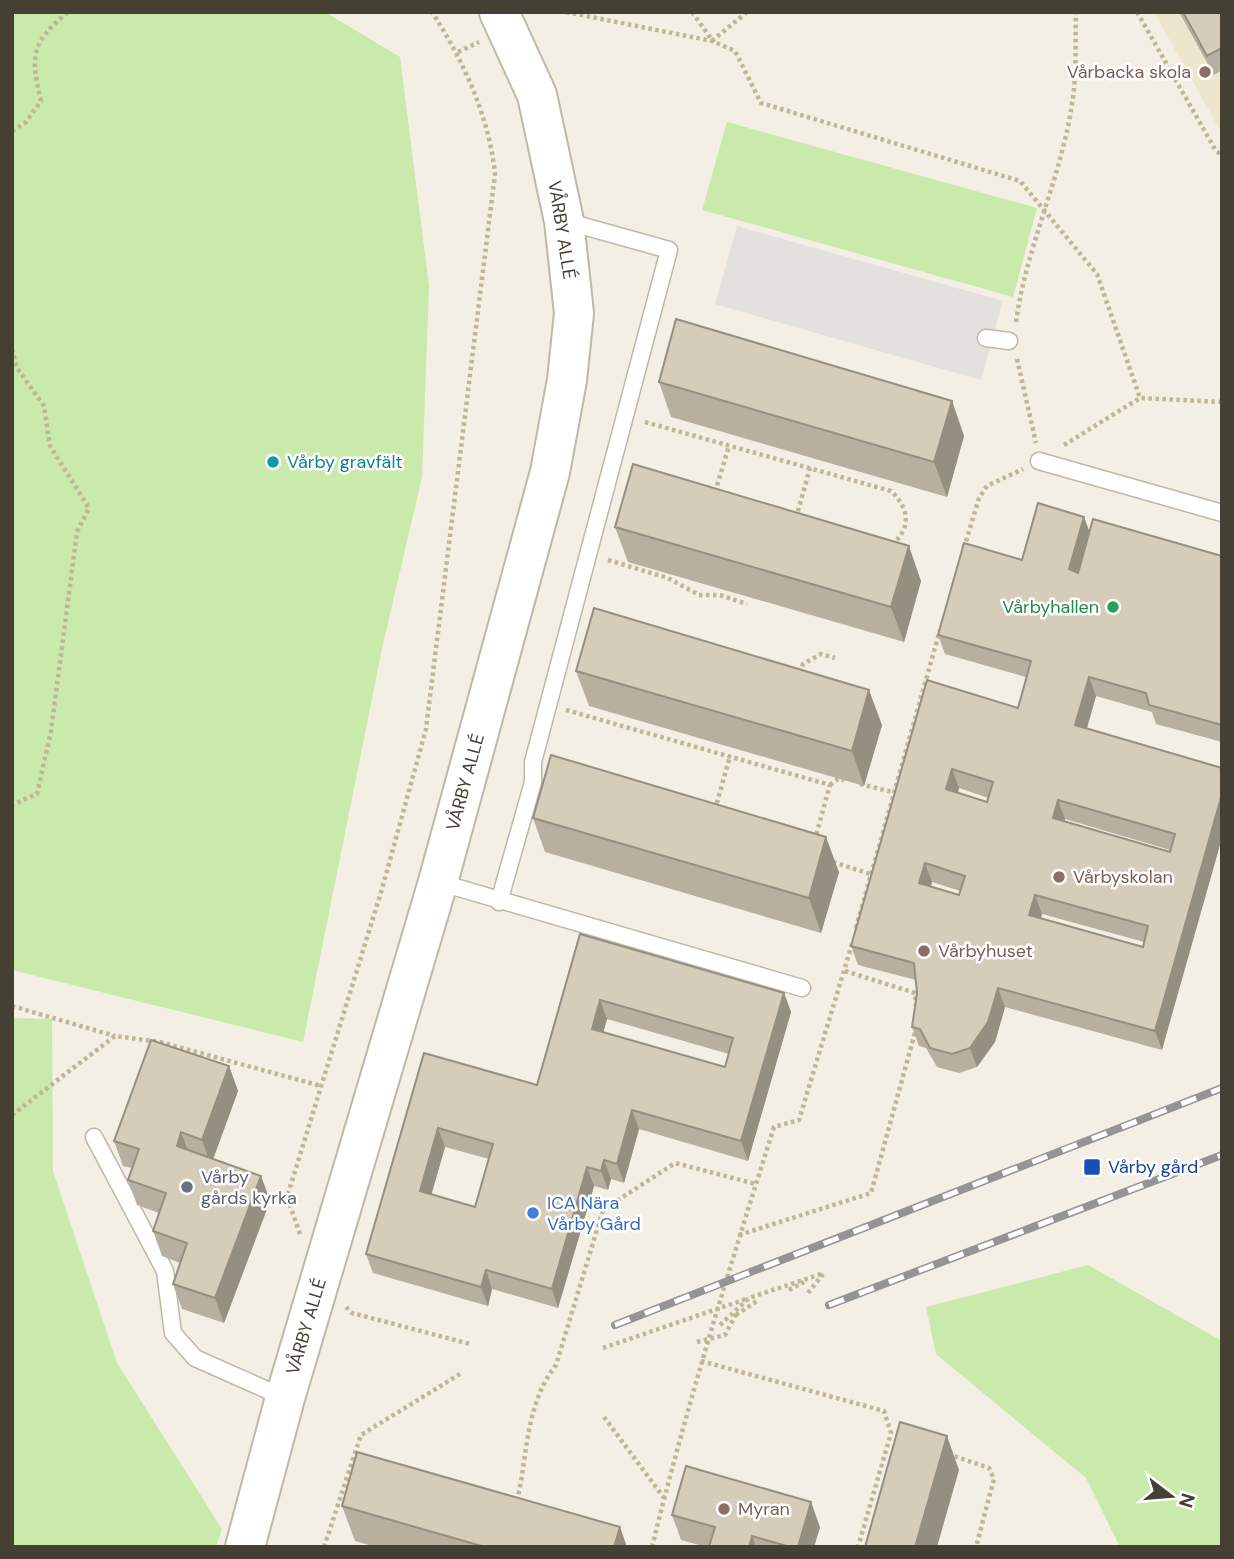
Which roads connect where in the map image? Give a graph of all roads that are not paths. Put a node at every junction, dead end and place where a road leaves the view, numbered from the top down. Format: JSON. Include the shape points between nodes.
{"nodes":[{"id":1,"x":495,"y":25,"type":"edge"},
{"id":2,"x":564,"y":221,"type":"junction"},
{"id":3,"x":986,"y":338,"type":"dead end"},
{"id":4,"x":1009,"y":341,"type":"road end"},
{"id":5,"x":1040,"y":461,"type":"road end"},
{"id":6,"x":1222,"y":513,"type":"edge"},
{"id":7,"x":438,"y":882,"type":"junction"},
{"id":8,"x":499,"y":902,"type":"junction"},
{"id":9,"x":802,"y":988,"type":"dead end"},
{"id":10,"x":94,"y":1137,"type":"dead end"},
{"id":11,"x":285,"y":1398,"type":"junction"},
{"id":12,"x":245,"y":1547,"type":"edge"}],
"edges":[{"from":1,"to":2,"type":"street","name":"VÅRBY ALLÉ","via":[[537,95]]},
{"from":2,"to":7,"type":"street","name":"VÅRBY ALLÉ","via":[[574,313],[550,472]]},
{"from":2,"to":8,"type":"lane","via":[[669,250]]},
{"from":3,"to":4,"type":"lane"},
{"from":5,"to":6,"type":"lane"},
{"from":7,"to":8,"type":"lane"},
{"from":7,"to":11,"type":"street","name":"VÅRBY ALLÉ"},
{"from":8,"to":9,"type":"lane"},
{"from":10,"to":11,"type":"lane","via":[[165,1271],[173,1333],[195,1358]]},
{"from":11,"to":12,"type":"street","name":"VÅRBY ALLÉ"}]}
